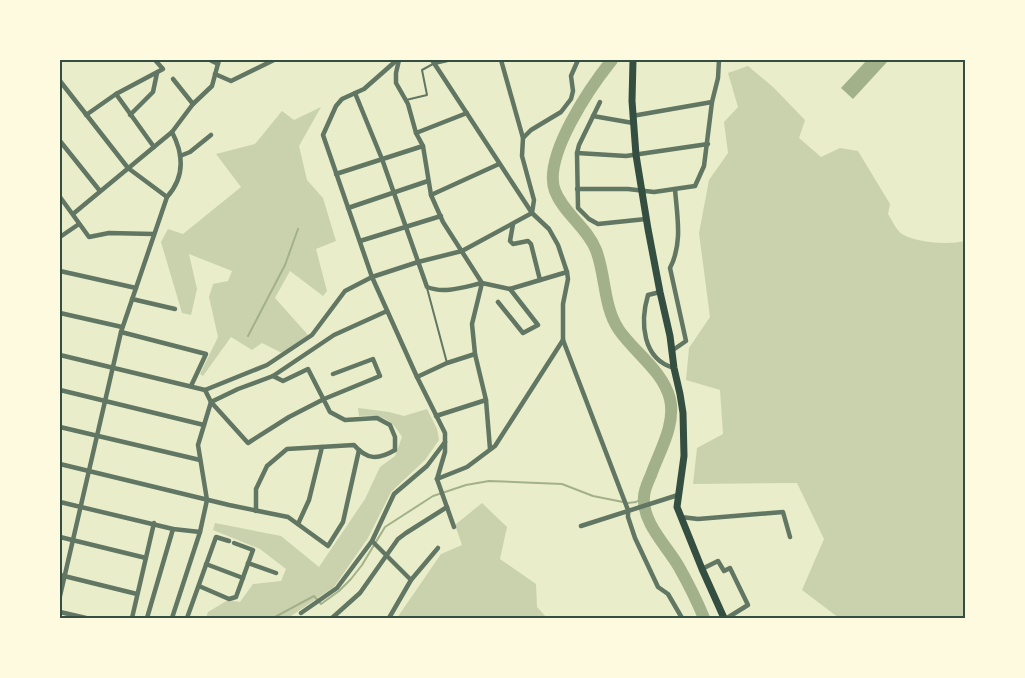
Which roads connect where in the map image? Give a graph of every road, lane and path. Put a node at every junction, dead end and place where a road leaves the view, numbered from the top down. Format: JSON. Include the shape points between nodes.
{"nodes":[{"id":1,"x":155,"y":60,"type":"edge"},
{"id":2,"x":210,"y":60,"type":"edge"},
{"id":3,"x":274,"y":60,"type":"edge"},
{"id":4,"x":398,"y":60,"type":"edge"},
{"id":5,"x":447,"y":60,"type":"edge"},
{"id":6,"x":501,"y":60,"type":"edge"},
{"id":7,"x":578,"y":60,"type":"edge"},
{"id":8,"x":633,"y":60,"type":"edge"},
{"id":9,"x":719,"y":60,"type":"edge"},
{"id":10,"x":219,"y":62,"type":"edge"},
{"id":11,"x":433,"y":62,"type":"edge"},
{"id":12,"x":157,"y":73,"type":"junction"},
{"id":13,"x":215,"y":74,"type":"junction"},
{"id":14,"x":173,"y":79,"type":"dead end"},
{"id":15,"x":60,"y":81,"type":"edge"},
{"id":16,"x":355,"y":93,"type":"junction"},
{"id":17,"x":116,"y":94,"type":"junction"},
{"id":18,"x":406,"y":100,"type":"junction"},
{"id":19,"x":600,"y":102,"type":"dead end"},
{"id":20,"x":712,"y":102,"type":"junction"},
{"id":21,"x":193,"y":104,"type":"junction"},
{"id":22,"x":467,"y":113,"type":"junction"},
{"id":23,"x":86,"y":115,"type":"junction"},
{"id":24,"x":130,"y":115,"type":"junction"},
{"id":25,"x":593,"y":116,"type":"junction"},
{"id":26,"x":633,"y":120,"type":"junction"},
{"id":27,"x":172,"y":132,"type":"junction"},
{"id":28,"x":416,"y":133,"type":"junction"},
{"id":29,"x":211,"y":135,"type":"dead end"},
{"id":30,"x":523,"y":138,"type":"junction"},
{"id":31,"x":60,"y":141,"type":"edge"},
{"id":32,"x":708,"y":144,"type":"junction"},
{"id":33,"x":423,"y":146,"type":"junction"},
{"id":34,"x":154,"y":147,"type":"junction"},
{"id":35,"x":577,"y":153,"type":"junction"},
{"id":36,"x":636,"y":155,"type":"junction"},
{"id":37,"x":180,"y":156,"type":"junction"},
{"id":38,"x":382,"y":159,"type":"junction"},
{"id":39,"x":499,"y":164,"type":"junction"},
{"id":40,"x":128,"y":168,"type":"junction"},
{"id":41,"x":336,"y":174,"type":"junction"},
{"id":42,"x":428,"y":181,"type":"junction"},
{"id":43,"x":577,"y":189,"type":"junction"},
{"id":44,"x":675,"y":189,"type":"junction"},
{"id":45,"x":641,"y":190,"type":"junction"},
{"id":46,"x":100,"y":191,"type":"junction"},
{"id":47,"x":393,"y":192,"type":"junction"},
{"id":48,"x":431,"y":195,"type":"junction"},
{"id":49,"x":60,"y":197,"type":"edge"},
{"id":50,"x":167,"y":197,"type":"junction"},
{"id":51,"x":348,"y":208,"type":"junction"},
{"id":52,"x":532,"y":213,"type":"junction"},
{"id":53,"x":73,"y":214,"type":"junction"},
{"id":54,"x":441,"y":216,"type":"junction"},
{"id":55,"x":646,"y":219,"type":"junction"},
{"id":56,"x":513,"y":223,"type":"junction"},
{"id":57,"x":79,"y":224,"type":"junction"},
{"id":58,"x":406,"y":227,"type":"junction"},
{"id":59,"x":153,"y":234,"type":"junction"},
{"id":60,"x":60,"y":237,"type":"edge"},
{"id":61,"x":360,"y":241,"type":"junction"},
{"id":62,"x":462,"y":251,"type":"junction"},
{"id":63,"x":418,"y":262,"type":"junction"},
{"id":64,"x":60,"y":271,"type":"edge"},
{"id":65,"x":567,"y":272,"type":"junction"},
{"id":66,"x":372,"y":277,"type":"junction"},
{"id":67,"x":540,"y":280,"type":"junction"},
{"id":68,"x":482,"y":283,"type":"junction"},
{"id":69,"x":427,"y":287,"type":"junction"},
{"id":70,"x":136,"y":288,"type":"junction"},
{"id":71,"x":510,"y":289,"type":"junction"},
{"id":72,"x":660,"y":292,"type":"junction"},
{"id":73,"x":132,"y":299,"type":"junction"},
{"id":74,"x":498,"y":302,"type":"dead end"},
{"id":75,"x":175,"y":309,"type":"dead end"},
{"id":76,"x":386,"y":311,"type":"junction"},
{"id":77,"x":60,"y":313,"type":"edge"},
{"id":78,"x":122,"y":330,"type":"junction"},
{"id":79,"x":563,"y":340,"type":"junction"},
{"id":80,"x":673,"y":350,"type":"junction"},
{"id":81,"x":475,"y":354,"type":"junction"},
{"id":82,"x":60,"y":355,"type":"edge"},
{"id":83,"x":446,"y":363,"type":"junction"},
{"id":84,"x":114,"y":367,"type":"junction"},
{"id":85,"x":674,"y":368,"type":"junction"},
{"id":86,"x":334,"y":374,"type":"dead end"},
{"id":87,"x":272,"y":376,"type":"junction"},
{"id":88,"x":417,"y":377,"type":"junction"},
{"id":89,"x":191,"y":386,"type":"junction"},
{"id":90,"x":60,"y":390,"type":"edge"},
{"id":91,"x":205,"y":390,"type":"junction"},
{"id":92,"x":324,"y":399,"type":"junction"},
{"id":93,"x":486,"y":400,"type":"junction"},
{"id":94,"x":105,"y":401,"type":"junction"},
{"id":95,"x":211,"y":402,"type":"junction"},
{"id":96,"x":436,"y":416,"type":"junction"},
{"id":97,"x":204,"y":425,"type":"junction"},
{"id":98,"x":60,"y":427,"type":"edge"},
{"id":99,"x":98,"y":436,"type":"junction"},
{"id":100,"x":445,"y":442,"type":"junction"},
{"id":101,"x":322,"y":447,"type":"junction"},
{"id":102,"x":490,"y":449,"type":"junction"},
{"id":103,"x":359,"y":450,"type":"junction"},
{"id":104,"x":200,"y":460,"type":"junction"},
{"id":105,"x":60,"y":464,"type":"edge"},
{"id":106,"x":90,"y":471,"type":"junction"},
{"id":107,"x":437,"y":479,"type":"junction"},
{"id":108,"x":678,"y":495,"type":"junction"},
{"id":109,"x":207,"y":500,"type":"junction"},
{"id":110,"x":60,"y":502,"type":"edge"},
{"id":111,"x":81,"y":507,"type":"junction"},
{"id":112,"x":447,"y":507,"type":"junction"},
{"id":113,"x":627,"y":508,"type":"junction"},
{"id":114,"x":256,"y":511,"type":"junction"},
{"id":115,"x":680,"y":516,"type":"junction"},
{"id":116,"x":154,"y":524,"type":"junction"},
{"id":117,"x":298,"y":524,"type":"junction"},
{"id":118,"x":581,"y":526,"type":"dead end"},
{"id":119,"x":454,"y":527,"type":"dead end"},
{"id":120,"x":173,"y":529,"type":"junction"},
{"id":121,"x":200,"y":532,"type":"junction"},
{"id":122,"x":60,"y":537,"type":"edge"},
{"id":123,"x":790,"y":537,"type":"dead end"},
{"id":124,"x":73,"y":540,"type":"junction"},
{"id":125,"x":372,"y":541,"type":"junction"},
{"id":126,"x":438,"y":548,"type":"dead end"},
{"id":127,"x":386,"y":556,"type":"junction"},
{"id":128,"x":146,"y":558,"type":"junction"},
{"id":129,"x":248,"y":562,"type":"junction"},
{"id":130,"x":206,"y":564,"type":"junction"},
{"id":131,"x":702,"y":569,"type":"junction"},
{"id":132,"x":276,"y":573,"type":"dead end"},
{"id":133,"x":62,"y":576,"type":"edge"},
{"id":134,"x":243,"y":578,"type":"junction"},
{"id":135,"x":411,"y":580,"type":"junction"},
{"id":136,"x":199,"y":586,"type":"junction"},
{"id":137,"x":137,"y":594,"type":"junction"},
{"id":138,"x":60,"y":596,"type":"edge"},
{"id":139,"x":60,"y":612,"type":"edge"},
{"id":140,"x":301,"y":613,"type":"dead end"},
{"id":141,"x":86,"y":618,"type":"edge"},
{"id":142,"x":132,"y":618,"type":"edge"},
{"id":143,"x":147,"y":618,"type":"edge"},
{"id":144,"x":172,"y":618,"type":"edge"},
{"id":145,"x":187,"y":618,"type":"edge"},
{"id":146,"x":332,"y":618,"type":"edge"},
{"id":147,"x":389,"y":618,"type":"edge"},
{"id":148,"x":682,"y":618,"type":"edge"},
{"id":149,"x":725,"y":618,"type":"edge"}],
"edges":[{"from":1,"to":12,"type":"street","via":[[163,70]]},
{"from":2,"to":10,"type":"street"},
{"from":3,"to":13,"type":"street","via":[[231,81]]},
{"from":4,"to":16,"type":"street"},
{"from":4,"to":18,"type":"street","via":[[396,83]]},
{"from":5,"to":11,"type":"street"},
{"from":6,"to":30,"type":"street"},
{"from":7,"to":30,"type":"street","via":[[571,76],[571,100],[561,112]]},
{"from":8,"to":26,"type":"main road"},
{"from":9,"to":20,"type":"street"},
{"from":10,"to":13,"type":"street"},
{"from":11,"to":18,"type":"lane","via":[[422,70],[427,95]]},
{"from":11,"to":22,"type":"street"},
{"from":12,"to":17,"type":"street"},
{"from":12,"to":24,"type":"street","via":[[153,92]]},
{"from":13,"to":21,"type":"street","via":[[212,86]]},
{"from":14,"to":21,"type":"street"},
{"from":15,"to":23,"type":"street"},
{"from":16,"to":38,"type":"street"},
{"from":16,"to":41,"type":"street","via":[[336,106],[323,136]]},
{"from":17,"to":23,"type":"street"},
{"from":17,"to":24,"type":"street"},
{"from":18,"to":28,"type":"street"},
{"from":19,"to":25,"type":"street"},
{"from":20,"to":26,"type":"street"},
{"from":20,"to":32,"type":"street"},
{"from":21,"to":27,"type":"street"},
{"from":22,"to":28,"type":"street"},
{"from":22,"to":39,"type":"street"},
{"from":23,"to":40,"type":"street"},
{"from":24,"to":34,"type":"street"},
{"from":25,"to":26,"type":"street"},
{"from":25,"to":35,"type":"street"},
{"from":26,"to":36,"type":"main road"},
{"from":27,"to":34,"type":"street"},
{"from":27,"to":37,"type":"street","via":[[179,144]]},
{"from":28,"to":33,"type":"street"},
{"from":29,"to":37,"type":"street"},
{"from":30,"to":52,"type":"street","via":[[522,156],[534,200]]},
{"from":31,"to":46,"type":"street"},
{"from":32,"to":36,"type":"street"},
{"from":32,"to":44,"type":"street","via":[[704,166],[695,186]]},
{"from":33,"to":38,"type":"street"},
{"from":33,"to":42,"type":"street"},
{"from":34,"to":40,"type":"street"},
{"from":35,"to":36,"type":"street"},
{"from":35,"to":43,"type":"street"},
{"from":36,"to":45,"type":"main road"},
{"from":37,"to":50,"type":"street","via":[[176,187]]},
{"from":38,"to":41,"type":"street"},
{"from":38,"to":47,"type":"street"},
{"from":39,"to":48,"type":"street"},
{"from":39,"to":52,"type":"street"},
{"from":40,"to":46,"type":"street"},
{"from":40,"to":50,"type":"street"},
{"from":41,"to":51,"type":"street"},
{"from":42,"to":47,"type":"street"},
{"from":42,"to":48,"type":"street"},
{"from":43,"to":45,"type":"street"},
{"from":43,"to":55,"type":"street","via":[[578,208],[598,224]]},
{"from":44,"to":45,"type":"street"},
{"from":44,"to":80,"type":"street","via":[[679,243],[670,268],[686,341]]},
{"from":45,"to":55,"type":"main road"},
{"from":46,"to":53,"type":"street"},
{"from":47,"to":51,"type":"street"},
{"from":47,"to":58,"type":"street"},
{"from":48,"to":54,"type":"street"},
{"from":49,"to":53,"type":"street"},
{"from":50,"to":59,"type":"street"},
{"from":51,"to":61,"type":"street"},
{"from":52,"to":56,"type":"street"},
{"from":52,"to":65,"type":"street","via":[[549,229]]},
{"from":53,"to":57,"type":"street"},
{"from":54,"to":58,"type":"street"},
{"from":54,"to":62,"type":"street"},
{"from":55,"to":72,"type":"main road"},
{"from":56,"to":62,"type":"street"},
{"from":56,"to":67,"type":"street","via":[[510,241],[513,244],[528,241],[531,244]]},
{"from":57,"to":59,"type":"street","via":[[89,237]]},
{"from":57,"to":60,"type":"street"},
{"from":58,"to":61,"type":"street"},
{"from":58,"to":63,"type":"street"},
{"from":59,"to":70,"type":"street"},
{"from":61,"to":66,"type":"street"},
{"from":62,"to":63,"type":"street"},
{"from":62,"to":68,"type":"street"},
{"from":63,"to":66,"type":"street"},
{"from":63,"to":69,"type":"street"},
{"from":64,"to":70,"type":"street"},
{"from":65,"to":67,"type":"street"},
{"from":65,"to":79,"type":"street","via":[[562,304]]},
{"from":66,"to":76,"type":"street"},
{"from":66,"to":91,"type":"street","via":[[345,291],[312,335],[267,366]]},
{"from":67,"to":71,"type":"street"},
{"from":68,"to":69,"type":"street","via":[[444,290]]},
{"from":68,"to":71,"type":"street"},
{"from":68,"to":81,"type":"street","via":[[472,324]]},
{"from":69,"to":83,"type":"lane"},
{"from":70,"to":73,"type":"street"},
{"from":71,"to":74,"type":"street","via":[[538,325],[522,333]]},
{"from":72,"to":80,"type":"main road"},
{"from":72,"to":85,"type":"street","via":[[648,295],[643,327],[645,338],[664,365]]},
{"from":73,"to":75,"type":"street"},
{"from":73,"to":78,"type":"street"},
{"from":76,"to":87,"type":"street","via":[[334,335]]},
{"from":76,"to":88,"type":"street"},
{"from":77,"to":78,"type":"street"},
{"from":78,"to":84,"type":"street"},
{"from":78,"to":89,"type":"street","via":[[206,354]]},
{"from":79,"to":102,"type":"street"},
{"from":79,"to":113,"type":"street"},
{"from":80,"to":85,"type":"main road"},
{"from":81,"to":83,"type":"street"},
{"from":81,"to":93,"type":"street"},
{"from":82,"to":84,"type":"street"},
{"from":83,"to":88,"type":"street"},
{"from":84,"to":89,"type":"street"},
{"from":84,"to":94,"type":"street"},
{"from":85,"to":108,"type":"main road","via":[[684,434]]},
{"from":86,"to":92,"type":"street","via":[[372,359],[380,376]]},
{"from":87,"to":92,"type":"street","via":[[283,381],[308,369]]},
{"from":87,"to":95,"type":"street"},
{"from":88,"to":96,"type":"street"},
{"from":89,"to":91,"type":"street"},
{"from":90,"to":94,"type":"street"},
{"from":91,"to":95,"type":"street"},
{"from":92,"to":95,"type":"street","via":[[248,443]]},
{"from":92,"to":103,"type":"street","via":[[330,412],[345,420],[377,418],[390,425],[394,450],[382,458],[368,456]]},
{"from":93,"to":96,"type":"street"},
{"from":93,"to":102,"type":"street"},
{"from":94,"to":97,"type":"street"},
{"from":94,"to":99,"type":"street"},
{"from":95,"to":97,"type":"street"},
{"from":96,"to":100,"type":"street","via":[[445,433]]},
{"from":97,"to":104,"type":"street","via":[[198,445]]},
{"from":98,"to":99,"type":"street"},
{"from":99,"to":104,"type":"street"},
{"from":99,"to":106,"type":"street"},
{"from":100,"to":107,"type":"street"},
{"from":100,"to":125,"type":"street","via":[[427,466],[394,494]]},
{"from":101,"to":103,"type":"street","via":[[354,445]]},
{"from":101,"to":114,"type":"street","via":[[287,449],[267,466],[256,489]]},
{"from":101,"to":117,"type":"street","via":[[309,500]]},
{"from":102,"to":107,"type":"street","via":[[467,468]]},
{"from":103,"to":117,"type":"street","via":[[343,522],[333,540],[328,546]]},
{"from":104,"to":109,"type":"street"},
{"from":105,"to":106,"type":"street"},
{"from":106,"to":109,"type":"street"},
{"from":106,"to":111,"type":"street"},
{"from":107,"to":112,"type":"street"},
{"from":108,"to":113,"type":"street"},
{"from":108,"to":115,"type":"main road"},
{"from":109,"to":114,"type":"street"},
{"from":109,"to":121,"type":"street"},
{"from":110,"to":111,"type":"street"},
{"from":111,"to":116,"type":"street"},
{"from":111,"to":124,"type":"street"},
{"from":112,"to":119,"type":"street"},
{"from":112,"to":127,"type":"street","via":[[398,539]]},
{"from":113,"to":118,"type":"street"},
{"from":113,"to":148,"type":"street","via":[[635,538],[658,587],[668,594]]},
{"from":114,"to":117,"type":"street","via":[[288,517]]},
{"from":115,"to":123,"type":"street","via":[[698,519],[783,512]]},
{"from":115,"to":131,"type":"main road"},
{"from":116,"to":120,"type":"street"},
{"from":116,"to":128,"type":"street"},
{"from":120,"to":121,"type":"street"},
{"from":120,"to":143,"type":"street"},
{"from":121,"to":144,"type":"street"},
{"from":122,"to":124,"type":"street"},
{"from":124,"to":128,"type":"street"},
{"from":124,"to":133,"type":"street"},
{"from":125,"to":127,"type":"street"},
{"from":125,"to":140,"type":"street","via":[[337,588]]},
{"from":126,"to":135,"type":"street"},
{"from":127,"to":135,"type":"street"},
{"from":127,"to":146,"type":"street","via":[[360,593]]},
{"from":128,"to":137,"type":"street"},
{"from":129,"to":130,"type":"street","via":[[253,550],[216,538]]},
{"from":129,"to":132,"type":"street"},
{"from":129,"to":134,"type":"street"},
{"from":130,"to":134,"type":"street"},
{"from":130,"to":136,"type":"street"},
{"from":131,"to":149,"type":"main road"},
{"from":131,"to":149,"type":"street","via":[[718,561],[724,570],[730,568],[748,606]]},
{"from":133,"to":137,"type":"street"},
{"from":133,"to":138,"type":"street"},
{"from":134,"to":136,"type":"street","via":[[236,597],[230,599]]},
{"from":135,"to":147,"type":"street"},
{"from":136,"to":145,"type":"street"},
{"from":137,"to":142,"type":"street"},
{"from":139,"to":141,"type":"street"}]}
